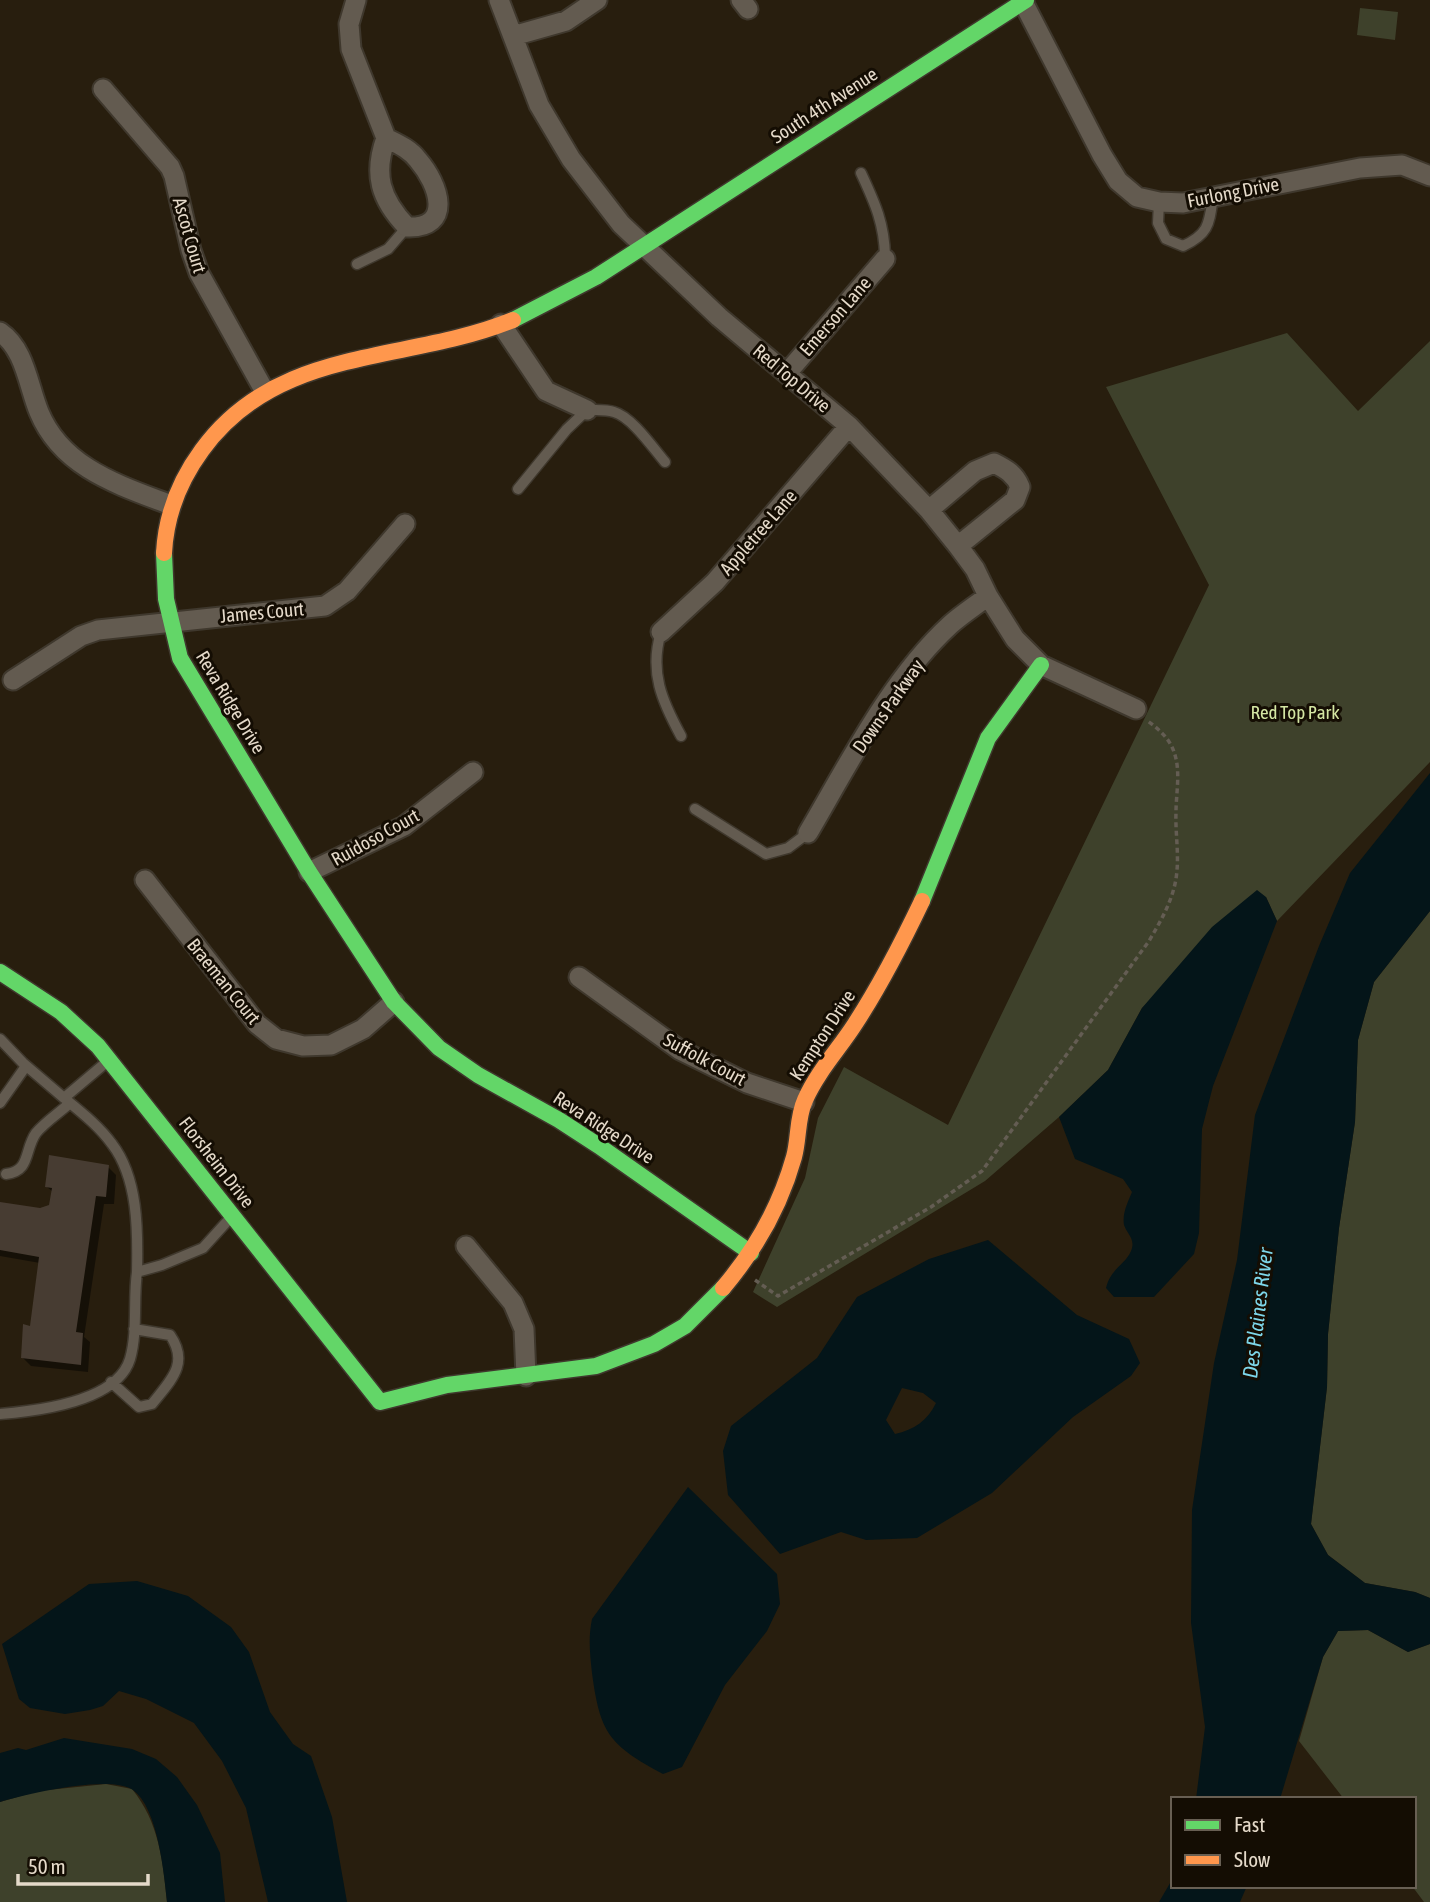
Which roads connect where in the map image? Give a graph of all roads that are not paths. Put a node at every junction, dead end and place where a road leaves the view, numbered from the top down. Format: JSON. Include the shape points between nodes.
{"nodes":[{"id":1,"x":356,"y":0,"type":"edge"},
{"id":2,"x":499,"y":0,"type":"edge"},
{"id":3,"x":597,"y":0,"type":"edge"},
{"id":4,"x":1023,"y":1,"type":"edge"},
{"id":5,"x":513,"y":36,"type":"junction"},
{"id":6,"x":103,"y":89,"type":"dead end"},
{"id":7,"x":386,"y":138,"type":"junction"},
{"id":8,"x":861,"y":173,"type":"dead end"},
{"id":9,"x":1430,"y":176,"type":"edge"},
{"id":10,"x":1213,"y":197,"type":"junction"},
{"id":11,"x":1159,"y":202,"type":"junction"},
{"id":12,"x":407,"y":227,"type":"junction"},
{"id":13,"x":644,"y":245,"type":"junction"},
{"id":14,"x":885,"y":259,"type":"joint"},
{"id":15,"x":357,"y":264,"type":"dead end"},
{"id":16,"x":501,"y":324,"type":"junction"},
{"id":17,"x":0,"y":332,"type":"edge"},
{"id":18,"x":787,"y":373,"type":"junction"},
{"id":19,"x":264,"y":390,"type":"junction"},
{"id":20,"x":587,"y":410,"type":"junction"},
{"id":21,"x":849,"y":426,"type":"junction"},
{"id":22,"x":665,"y":462,"type":"dead end"},
{"id":23,"x":518,"y":489,"type":"dead end"},
{"id":24,"x":171,"y":505,"type":"junction"},
{"id":25,"x":929,"y":510,"type":"junction"},
{"id":26,"x":405,"y":524,"type":"dead end"},
{"id":27,"x":958,"y":546,"type":"junction"},
{"id":28,"x":988,"y":596,"type":"junction"},
{"id":29,"x":169,"y":621,"type":"junction"},
{"id":30,"x":661,"y":632,"type":"joint"},
{"id":31,"x":1041,"y":665,"type":"junction"},
{"id":32,"x":13,"y":680,"type":"dead end"},
{"id":33,"x":1136,"y":709,"type":"road end"},
{"id":34,"x":681,"y":736,"type":"dead end"},
{"id":35,"x":473,"y":772,"type":"dead end"},
{"id":36,"x":695,"y":810,"type":"dead end"},
{"id":37,"x":808,"y":833,"type":"joint"},
{"id":38,"x":309,"y":872,"type":"junction"},
{"id":39,"x":145,"y":880,"type":"dead end"},
{"id":40,"x":0,"y":972,"type":"edge"},
{"id":41,"x":579,"y":976,"type":"dead end"},
{"id":42,"x":394,"y":1002,"type":"junction"},
{"id":43,"x":0,"y":1040,"type":"edge"},
{"id":44,"x":109,"y":1059,"type":"junction"},
{"id":45,"x":26,"y":1066,"type":"junction"},
{"id":46,"x":67,"y":1101,"type":"junction"},
{"id":47,"x":804,"y":1102,"type":"junction"},
{"id":48,"x":0,"y":1103,"type":"edge"},
{"id":49,"x":6,"y":1174,"type":"dead end"},
{"id":50,"x":233,"y":1216,"type":"junction"},
{"id":51,"x":466,"y":1246,"type":"dead end"},
{"id":52,"x":751,"y":1253,"type":"junction"},
{"id":53,"x":137,"y":1272,"type":"junction"},
{"id":54,"x":134,"y":1329,"type":"junction"},
{"id":55,"x":526,"y":1376,"type":"junction"},
{"id":56,"x":111,"y":1382,"type":"junction"},
{"id":57,"x":380,"y":1402,"type":"joint"},
{"id":58,"x":0,"y":1414,"type":"edge"}],
"edges":[{"from":1,"to":7,"type":"street","via":[[349,24],[351,49]]},
{"from":2,"to":5,"type":"street","name":"Red Top Drive"},
{"from":3,"to":5,"type":"street","via":[[566,21]]},
{"from":4,"to":11,"type":"street","name":"Furlong Drive","via":[[1118,181],[1137,197]]},
{"from":4,"to":13,"type":"street","name":"South 4th Avenue"},
{"from":5,"to":13,"type":"street","name":"Red Top Drive","via":[[539,105],[571,159],[621,224]]},
{"from":6,"to":19,"type":"street","name":"Ascot Court","via":[[170,167],[199,273]]},
{"from":7,"to":12,"type":"street","via":[[379,158],[380,180],[391,211]]},
{"from":7,"to":12,"type":"street","via":[[404,146],[418,160],[438,198],[438,211],[431,223]]},
{"from":8,"to":14,"type":"lane","via":[[880,217]]},
{"from":9,"to":10,"type":"street","name":"Furlong Drive","via":[[1402,165],[1360,168]]},
{"from":10,"to":11,"type":"street","name":"Furlong Drive"},
{"from":10,"to":11,"type":"lane","via":[[1209,224],[1199,238],[1183,246],[1166,239],[1158,223]]},
{"from":12,"to":15,"type":"lane","via":[[388,249]]},
{"from":13,"to":16,"type":"street","name":"Reva Ridge Drive","via":[[540,310]]},
{"from":13,"to":18,"type":"street","name":"Red Top Drive","via":[[719,317]]},
{"from":14,"to":18,"type":"street","name":"Emerson Lane"},
{"from":16,"to":19,"type":"street","name":"Reva Ridge Drive","via":[[421,346],[349,358]]},
{"from":16,"to":20,"type":"street","via":[[546,391]]},
{"from":17,"to":24,"type":"street","via":[[18,351],[40,414],[69,456],[103,478]]},
{"from":18,"to":21,"type":"street","name":"Red Top Drive"},
{"from":19,"to":24,"type":"street","name":"Reva Ridge Drive","via":[[212,436],[193,461]]},
{"from":20,"to":22,"type":"lane","via":[[619,413]]},
{"from":20,"to":23,"type":"lane"},
{"from":21,"to":25,"type":"street","name":"Red Top Drive"},
{"from":21,"to":30,"type":"street","name":"Appletree Lane","via":[[715,582]]},
{"from":24,"to":29,"type":"street","name":"Reva Ridge Drive","via":[[163,575]]},
{"from":25,"to":27,"type":"street","name":"Red Top Drive"},
{"from":25,"to":27,"type":"street","via":[[975,471],[994,463],[1016,479],[1020,487],[1015,500]]},
{"from":26,"to":29,"type":"street","name":"James Court","via":[[347,591],[325,606]]},
{"from":27,"to":28,"type":"street","name":"Red Top Drive"},
{"from":28,"to":31,"type":"street","name":"Red Top Drive","via":[[1015,639]]},
{"from":28,"to":37,"type":"street","name":"Downs Parkway","via":[[949,626],[912,668],[875,719]]},
{"from":29,"to":32,"type":"street","name":"James Court","via":[[81,636]]},
{"from":29,"to":38,"type":"street","name":"Reva Ridge Drive","via":[[180,658]]},
{"from":30,"to":34,"type":"lane","via":[[655,652],[658,683]]},
{"from":31,"to":33,"type":"street","name":"Red Top Drive"},
{"from":31,"to":47,"type":"street","name":"Kempton Drive","via":[[988,738],[924,897],[890,967]]},
{"from":35,"to":38,"type":"street","name":"Ruidoso Court","via":[[404,826]]},
{"from":36,"to":37,"type":"lane","via":[[766,854],[788,848]]},
{"from":38,"to":42,"type":"street","name":"Reva Ridge Drive"},
{"from":39,"to":42,"type":"street","name":"Braeman Court","via":[[257,1024],[276,1039],[303,1046],[331,1045],[363,1029]]},
{"from":40,"to":44,"type":"street","name":"Florsheim Drive","via":[[61,1012]]},
{"from":41,"to":47,"type":"street","name":"Suffolk Court","via":[[680,1050],[747,1083]]},
{"from":42,"to":52,"type":"street","name":"Reva Ridge Drive","via":[[439,1048],[559,1119]]},
{"from":43,"to":45,"type":"lane"},
{"from":44,"to":46,"type":"lane"},
{"from":44,"to":50,"type":"street","name":"Florsheim Drive"},
{"from":45,"to":46,"type":"lane"},
{"from":45,"to":48,"type":"lane"},
{"from":46,"to":49,"type":"lane","via":[[38,1131],[24,1166],[17,1173]]},
{"from":46,"to":53,"type":"lane","via":[[113,1144],[128,1174],[138,1239]]},
{"from":47,"to":52,"type":"street","name":"Kempton Drive","via":[[783,1191]]},
{"from":50,"to":53,"type":"lane","via":[[203,1248]]},
{"from":50,"to":57,"type":"street","name":"Florsheim Drive"},
{"from":51,"to":55,"type":"street","via":[[513,1303],[524,1329]]},
{"from":52,"to":55,"type":"street","name":"Kempton Drive","via":[[717,1296],[685,1326],[654,1344],[596,1366]]},
{"from":53,"to":54,"type":"lane"},
{"from":54,"to":56,"type":"lane","via":[[129,1362]]},
{"from":54,"to":56,"type":"lane","via":[[170,1335],[178,1347],[178,1369],[152,1404],[139,1407]]},
{"from":55,"to":57,"type":"street","name":"Kempton Drive","via":[[447,1385]]},
{"from":56,"to":58,"type":"lane","via":[[69,1404]]}]}
